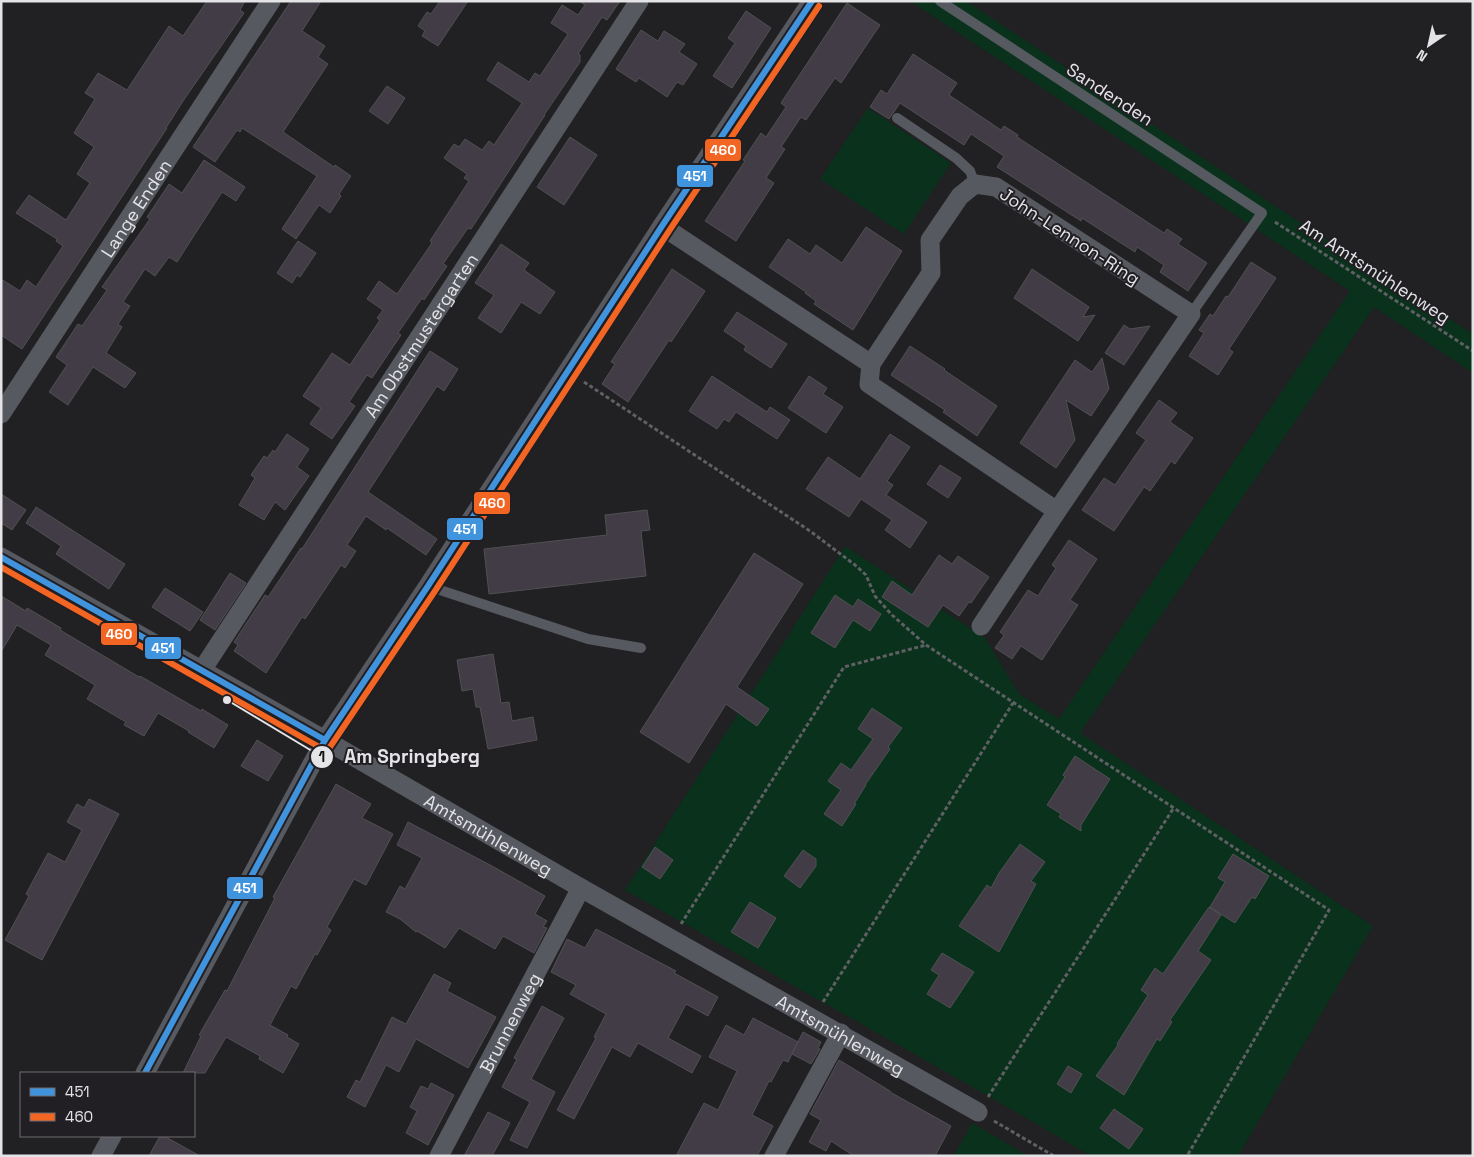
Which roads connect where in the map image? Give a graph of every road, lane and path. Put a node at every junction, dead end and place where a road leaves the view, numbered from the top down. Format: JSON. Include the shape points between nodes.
{"nodes":[{"id":1,"x":272,"y":1,"type":"edge"},
{"id":2,"x":639,"y":1,"type":"edge"},
{"id":3,"x":812,"y":1,"type":"edge"},
{"id":4,"x":940,"y":1,"type":"edge"},
{"id":5,"x":897,"y":118,"type":"dead end"},
{"id":6,"x":975,"y":184,"type":"junction"},
{"id":7,"x":1262,"y":213,"type":"junction"},
{"id":8,"x":662,"y":226,"type":"junction"},
{"id":9,"x":1191,"y":314,"type":"junction"},
{"id":10,"x":1473,"y":351,"type":"edge"},
{"id":11,"x":871,"y":364,"type":"junction"},
{"id":12,"x":568,"y":372,"type":"junction"},
{"id":13,"x":1,"y":414,"type":"edge"},
{"id":14,"x":1057,"y":511,"type":"junction"},
{"id":15,"x":1,"y":556,"type":"edge"},
{"id":16,"x":428,"y":586,"type":"junction"},
{"id":17,"x":981,"y":626,"type":"dead end"},
{"id":18,"x":926,"y":645,"type":"junction"},
{"id":19,"x":641,"y":648,"type":"dead end"},
{"id":20,"x":202,"y":670,"type":"junction"},
{"id":21,"x":1013,"y":703,"type":"junction"},
{"id":22,"x":325,"y":740,"type":"junction"},
{"id":23,"x":1174,"y":809,"type":"junction"},
{"id":24,"x":580,"y":888,"type":"junction"},
{"id":25,"x":671,"y":939,"type":"junction"},
{"id":26,"x":813,"y":1018,"type":"junction"},
{"id":27,"x":841,"y":1034,"type":"junction"},
{"id":28,"x":146,"y":1072,"type":"edge"},
{"id":29,"x":978,"y":1112,"type":"junction"},
{"id":30,"x":111,"y":1137,"type":"edge"},
{"id":31,"x":101,"y":1156,"type":"edge"},
{"id":32,"x":439,"y":1156,"type":"edge"},
{"id":33,"x":774,"y":1156,"type":"edge"},
{"id":34,"x":1054,"y":1156,"type":"edge"},
{"id":35,"x":1187,"y":1156,"type":"edge"}],
"edges":[{"from":1,"to":13,"type":"street","name":"Lange Enden"},
{"from":2,"to":20,"type":"street","name":"Am Obstmustergarten"},
{"from":3,"to":8,"type":"street"},
{"from":4,"to":7,"type":"lane","name":"Sandenden"},
{"from":5,"to":6,"type":"lane","via":[[956,158],[970,171]]},
{"from":6,"to":9,"type":"street","name":"John-Lennon-Ring","via":[[996,187]]},
{"from":6,"to":11,"type":"street","via":[[960,196],[930,240],[931,273]]},
{"from":7,"to":9,"type":"lane"},
{"from":7,"to":10,"type":"path","name":"Am Amtsmühlenweg"},
{"from":8,"to":11,"type":"street"},
{"from":8,"to":12,"type":"street"},
{"from":9,"to":14,"type":"street"},
{"from":11,"to":14,"type":"street","via":[[870,384]]},
{"from":12,"to":16,"type":"street"},
{"from":12,"to":18,"type":"path","via":[[855,565],[866,575],[875,596]]},
{"from":14,"to":17,"type":"street"},
{"from":15,"to":20,"type":"street","name":"Amtsmühlenweg"},
{"from":16,"to":19,"type":"lane","via":[[588,639]]},
{"from":16,"to":22,"type":"street"},
{"from":18,"to":21,"type":"path"},
{"from":18,"to":25,"type":"path","via":[[844,667]]},
{"from":20,"to":22,"type":"street","name":"Amtsmühlenweg"},
{"from":21,"to":23,"type":"path"},
{"from":21,"to":26,"type":"path"},
{"from":22,"to":24,"type":"street","name":"Amtsmühlenweg"},
{"from":22,"to":28,"type":"street"},
{"from":23,"to":29,"type":"path"},
{"from":23,"to":35,"type":"path","via":[[1329,910]]},
{"from":24,"to":25,"type":"street","name":"Amtsmühlenweg"},
{"from":24,"to":32,"type":"street","name":"Brunnenweg"},
{"from":25,"to":26,"type":"street","name":"Amtsmühlenweg"},
{"from":26,"to":27,"type":"street","name":"Amtsmühlenweg"},
{"from":27,"to":29,"type":"street","name":"Amtsmühlenweg"},
{"from":27,"to":33,"type":"street"},
{"from":29,"to":34,"type":"path"},
{"from":30,"to":31,"type":"street"}]}
